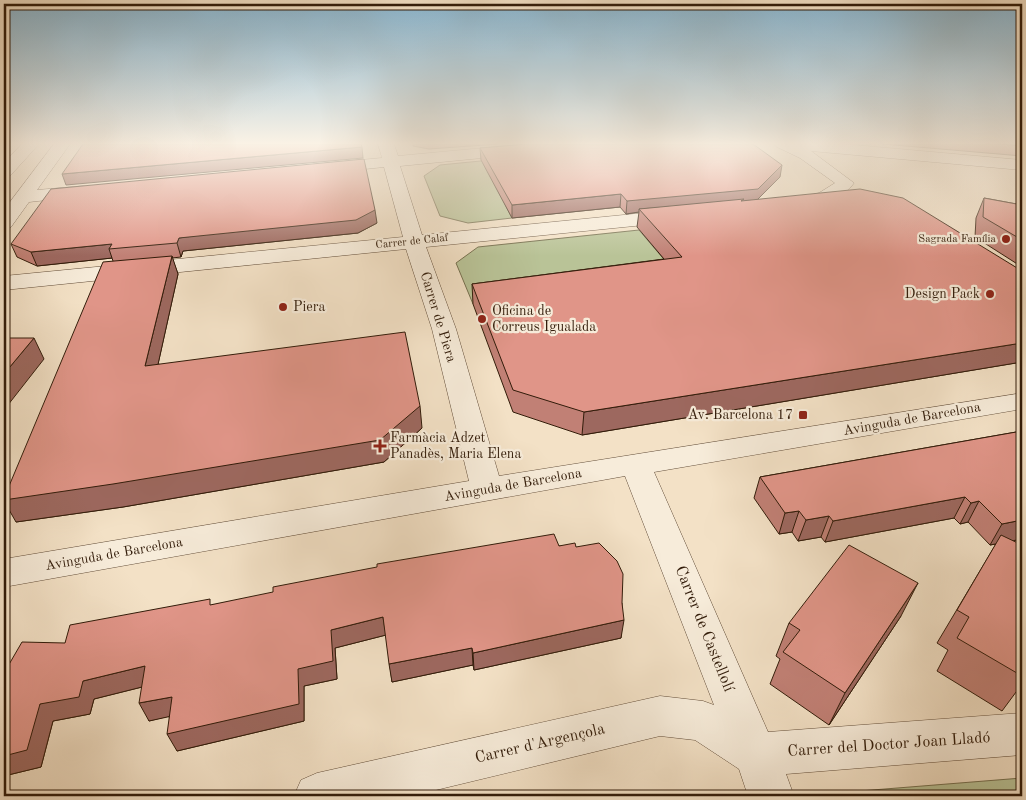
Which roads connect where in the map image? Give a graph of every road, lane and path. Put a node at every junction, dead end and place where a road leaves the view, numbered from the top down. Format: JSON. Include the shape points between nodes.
{"nodes":[{"id":1,"x":34,"y":181,"type":"edge"},
{"id":2,"x":397,"y":181,"type":"edge"},
{"id":3,"x":846,"y":181,"type":"edge"},
{"id":4,"x":100,"y":190,"type":"edge"},
{"id":5,"x":22,"y":197,"type":"junction"},
{"id":6,"x":779,"y":206,"type":"edge"},
{"id":7,"x":690,"y":214,"type":"edge"},
{"id":8,"x":4,"y":223,"type":"edge"},
{"id":9,"x":414,"y":242,"type":"junction"},
{"id":10,"x":4,"y":283,"type":"edge"},
{"id":11,"x":1022,"y":401,"type":"edge"},
{"id":12,"x":635,"y":464,"type":"junction"},
{"id":13,"x":487,"y":490,"type":"junction"},
{"id":14,"x":4,"y":573,"type":"edge"},
{"id":15,"x":1022,"y":734,"type":"edge"},
{"id":16,"x":756,"y":755,"type":"junction"},
{"id":17,"x":317,"y":796,"type":"edge"},
{"id":18,"x":770,"y":796,"type":"edge"}],
"edges":[{"from":1,"to":5,"type":"street"},
{"from":2,"to":9,"type":"street","name":"Carrer de Piera"},
{"from":3,"to":6,"type":"street","via":[[853,186],[820,200]]},
{"from":4,"to":5,"type":"street"},
{"from":5,"to":8,"type":"street"},
{"from":7,"to":9,"type":"street","name":"Carrer de Calaf"},
{"from":9,"to":10,"type":"street","name":"Carrer de Calaf"},
{"from":9,"to":13,"type":"street","name":"Carrer de Piera","via":[[444,329]]},
{"from":11,"to":12,"type":"street","name":"Avinguda de Barcelona"},
{"from":12,"to":13,"type":"street","name":"Avinguda de Barcelona"},
{"from":12,"to":16,"type":"street","name":"Carrer de Castellolí"},
{"from":13,"to":14,"type":"street","name":"Avinguda de Barcelona"},
{"from":15,"to":16,"type":"street","name":"Carrer del Doctor Joan Lladó"},
{"from":16,"to":17,"type":"street","name":"Carrer d'Argençola","via":[[703,721],[660,716]]},
{"from":16,"to":18,"type":"street","name":"Carrer de Castellolí"}]}
